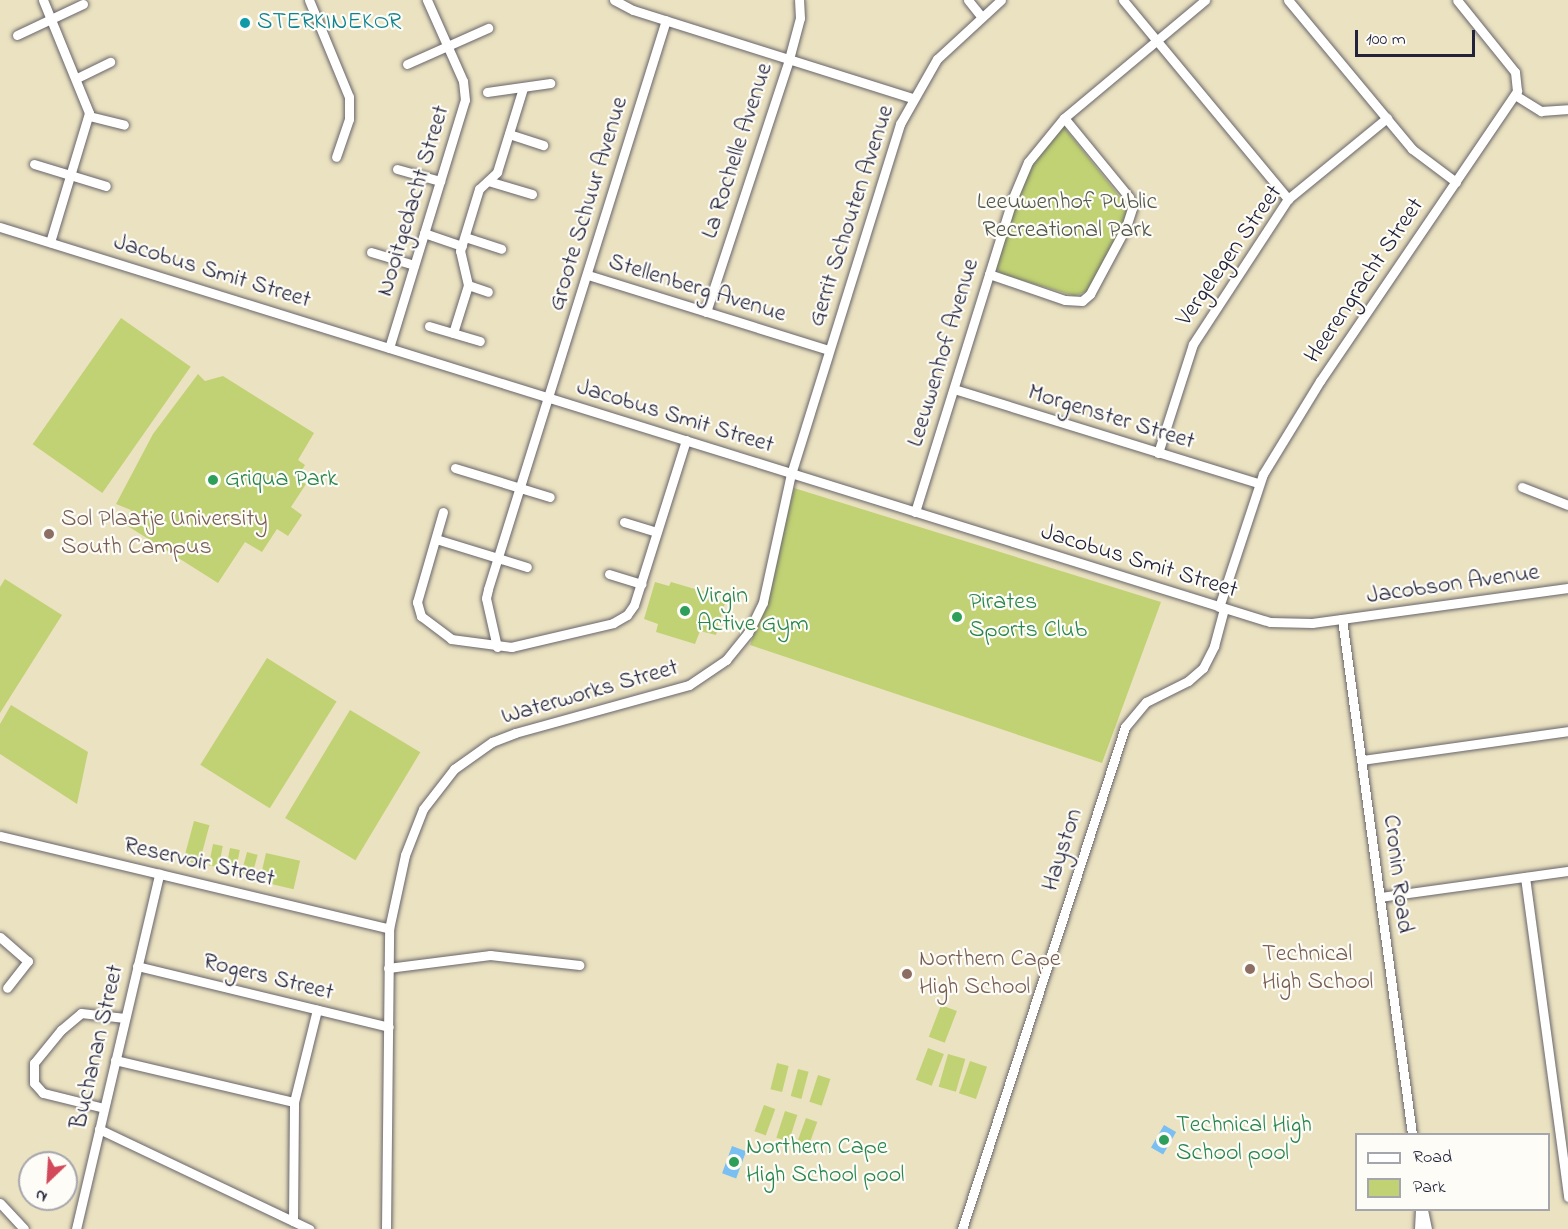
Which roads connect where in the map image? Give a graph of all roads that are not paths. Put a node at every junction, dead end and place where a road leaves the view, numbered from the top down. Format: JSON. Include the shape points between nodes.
{"nodes":[{"id":1,"x":43,"y":0,"type":"edge"},
{"id":2,"x":309,"y":0,"type":"edge"},
{"id":3,"x":427,"y":0,"type":"edge"},
{"id":4,"x":614,"y":0,"type":"edge"},
{"id":5,"x":799,"y":0,"type":"edge"},
{"id":6,"x":968,"y":0,"type":"edge"},
{"id":7,"x":1001,"y":0,"type":"edge"},
{"id":8,"x":1123,"y":0,"type":"edge"},
{"id":9,"x":1205,"y":0,"type":"edge"},
{"id":10,"x":1288,"y":0,"type":"edge"},
{"id":11,"x":1457,"y":0,"type":"edge"},
{"id":12,"x":83,"y":4,"type":"dead end"},
{"id":13,"x":981,"y":16,"type":"junction"},
{"id":14,"x":51,"y":19,"type":"junction"},
{"id":15,"x":666,"y":20,"type":"junction"},
{"id":16,"x":488,"y":28,"type":"dead end"},
{"id":17,"x":17,"y":35,"type":"dead end"},
{"id":18,"x":1156,"y":41,"type":"junction"},
{"id":19,"x":447,"y":46,"type":"junction"},
{"id":20,"x":789,"y":59,"type":"junction"},
{"id":21,"x":110,"y":62,"type":"dead end"},
{"id":22,"x":407,"y":64,"type":"dead end"},
{"id":23,"x":77,"y":78,"type":"junction"},
{"id":24,"x":550,"y":83,"type":"dead end"},
{"id":25,"x":524,"y":88,"type":"junction"},
{"id":26,"x":487,"y":92,"type":"dead end"},
{"id":27,"x":1515,"y":95,"type":"junction"},
{"id":28,"x":912,"y":98,"type":"junction"},
{"id":29,"x":1568,"y":109,"type":"edge"},
{"id":30,"x":89,"y":117,"type":"junction"},
{"id":31,"x":1064,"y":118,"type":"junction"},
{"id":32,"x":1387,"y":118,"type":"junction"},
{"id":33,"x":124,"y":125,"type":"dead end"},
{"id":34,"x":509,"y":134,"type":"junction"},
{"id":35,"x":543,"y":146,"type":"dead end"},
{"id":36,"x":336,"y":157,"type":"dead end"},
{"id":37,"x":34,"y":164,"type":"dead end"},
{"id":38,"x":397,"y":169,"type":"dead end"},
{"id":39,"x":71,"y":175,"type":"junction"},
{"id":40,"x":488,"y":181,"type":"junction"},
{"id":41,"x":441,"y":182,"type":"junction"},
{"id":42,"x":1456,"y":182,"type":"junction"},
{"id":43,"x":106,"y":186,"type":"dead end"},
{"id":44,"x":532,"y":194,"type":"dead end"},
{"id":45,"x":1288,"y":199,"type":"junction"},
{"id":46,"x":0,"y":227,"type":"edge"},
{"id":47,"x":424,"y":233,"type":"junction"},
{"id":48,"x":463,"y":241,"type":"junction"},
{"id":49,"x":50,"y":242,"type":"junction"},
{"id":50,"x":501,"y":249,"type":"dead end"},
{"id":51,"x":371,"y":252,"type":"dead end"},
{"id":52,"x":414,"y":266,"type":"junction"},
{"id":53,"x":588,"y":274,"type":"junction"},
{"id":54,"x":989,"y":274,"type":"junction"},
{"id":55,"x":468,"y":285,"type":"junction"},
{"id":56,"x":488,"y":292,"type":"dead end"},
{"id":57,"x":706,"y":312,"type":"junction"},
{"id":58,"x":429,"y":326,"type":"dead end"},
{"id":59,"x":453,"y":333,"type":"junction"},
{"id":60,"x":480,"y":342,"type":"dead end"},
{"id":61,"x":389,"y":348,"type":"junction"},
{"id":62,"x":829,"y":350,"type":"junction"},
{"id":63,"x":954,"y":389,"type":"junction"},
{"id":64,"x":548,"y":399,"type":"junction"},
{"id":65,"x":686,"y":440,"type":"junction"},
{"id":66,"x":1158,"y":453,"type":"junction"},
{"id":67,"x":455,"y":468,"type":"dead end"},
{"id":68,"x":791,"y":474,"type":"junction"},
{"id":69,"x":1258,"y":483,"type":"junction"},
{"id":70,"x":522,"y":487,"type":"junction"},
{"id":71,"x":1522,"y":487,"type":"dead end"},
{"id":72,"x":550,"y":497,"type":"dead end"},
{"id":73,"x":1568,"y":505,"type":"edge"},
{"id":74,"x":443,"y":512,"type":"dead end"},
{"id":75,"x":915,"y":512,"type":"junction"},
{"id":76,"x":624,"y":522,"type":"dead end"},
{"id":77,"x":657,"y":532,"type":"junction"},
{"id":78,"x":436,"y":539,"type":"junction"},
{"id":79,"x":498,"y":558,"type":"junction"},
{"id":80,"x":527,"y":567,"type":"dead end"},
{"id":81,"x":609,"y":574,"type":"dead end"},
{"id":82,"x":641,"y":584,"type":"junction"},
{"id":83,"x":1568,"y":588,"type":"edge"},
{"id":84,"x":1222,"y":608,"type":"junction"},
{"id":85,"x":1342,"y":619,"type":"junction"},
{"id":86,"x":497,"y":648,"type":"junction"},
{"id":87,"x":1568,"y":731,"type":"edge"},
{"id":88,"x":1362,"y":760,"type":"junction"},
{"id":89,"x":0,"y":836,"type":"edge"},
{"id":90,"x":1568,"y":871,"type":"edge"},
{"id":91,"x":159,"y":874,"type":"junction"},
{"id":92,"x":1525,"y":877,"type":"junction"},
{"id":93,"x":1380,"y":897,"type":"junction"},
{"id":94,"x":389,"y":929,"type":"junction"},
{"id":95,"x":0,"y":937,"type":"edge"},
{"id":96,"x":579,"y":964,"type":"dead end"},
{"id":97,"x":137,"y":966,"type":"junction"},
{"id":98,"x":388,"y":968,"type":"junction"},
{"id":99,"x":7,"y":988,"type":"dead end"},
{"id":100,"x":317,"y":1010,"type":"junction"},
{"id":101,"x":125,"y":1018,"type":"junction"},
{"id":102,"x":389,"y":1027,"type":"junction"},
{"id":103,"x":115,"y":1060,"type":"junction"},
{"id":104,"x":294,"y":1102,"type":"junction"},
{"id":105,"x":104,"y":1108,"type":"junction"},
{"id":106,"x":99,"y":1129,"type":"junction"},
{"id":107,"x":1412,"y":1133,"type":"edge"},
{"id":108,"x":1568,"y":1197,"type":"edge"},
{"id":109,"x":0,"y":1203,"type":"edge"},
{"id":110,"x":1422,"y":1211,"type":"edge"},
{"id":111,"x":1422,"y":1211,"type":"edge"},
{"id":112,"x":293,"y":1221,"type":"junction"},
{"id":113,"x":80,"y":1228,"type":"edge"},
{"id":114,"x":24,"y":1229,"type":"edge"},
{"id":115,"x":310,"y":1229,"type":"edge"},
{"id":116,"x":386,"y":1229,"type":"edge"},
{"id":117,"x":962,"y":1229,"type":"edge"},
{"id":118,"x":1419,"y":1229,"type":"edge"},
{"id":119,"x":1427,"y":1229,"type":"edge"}],
"edges":[{"from":1,"to":14,"type":"street"},
{"from":2,"to":36,"type":"street","via":[[349,97],[349,119]]},
{"from":3,"to":19,"type":"street","name":"Nooitgedacht Street"},
{"from":4,"to":15,"type":"street"},
{"from":5,"to":20,"type":"street","name":"La Rochelle Avenue","via":[[800,18]]},
{"from":6,"to":13,"type":"street"},
{"from":7,"to":13,"type":"street","name":"Gerrit Schouten Avenue"},
{"from":8,"to":18,"type":"street"},
{"from":9,"to":18,"type":"street","name":"Leeuwenhof Avenue"},
{"from":10,"to":32,"type":"street"},
{"from":11,"to":27,"type":"street","via":[[1515,72],[1519,82]]},
{"from":12,"to":14,"type":"street"},
{"from":13,"to":28,"type":"street","name":"Gerrit Schouten Avenue","via":[[942,53]]},
{"from":14,"to":17,"type":"street"},
{"from":14,"to":23,"type":"street"},
{"from":15,"to":20,"type":"street"},
{"from":15,"to":53,"type":"street","name":"Groote Schuur Avenue"},
{"from":16,"to":19,"type":"street"},
{"from":18,"to":31,"type":"street","name":"Leeuwenhof Avenue"},
{"from":18,"to":45,"type":"street"},
{"from":19,"to":22,"type":"street"},
{"from":19,"to":41,"type":"street","name":"Nooitgedacht Street","via":[[464,86],[465,100]]},
{"from":20,"to":28,"type":"street"},
{"from":20,"to":57,"type":"street","name":"La Rochelle Avenue"},
{"from":21,"to":23,"type":"street"},
{"from":23,"to":30,"type":"street"},
{"from":24,"to":25,"type":"street"},
{"from":25,"to":26,"type":"street"},
{"from":25,"to":34,"type":"street"},
{"from":27,"to":29,"type":"street","via":[[1541,111]]},
{"from":27,"to":42,"type":"street","name":"Heerengracht Street"},
{"from":28,"to":62,"type":"street","name":"Gerrit Schouten Avenue","via":[[893,144]]},
{"from":30,"to":33,"type":"street"},
{"from":30,"to":39,"type":"street"},
{"from":31,"to":54,"type":"street","name":"Leeuwenhof Avenue","via":[[1040,143],[1023,172]]},
{"from":31,"to":54,"type":"street","via":[[1130,197],[1132,208],[1126,227],[1090,294],[1082,301],[1065,300]]},
{"from":32,"to":42,"type":"street","via":[[1417,155]]},
{"from":32,"to":45,"type":"street","name":"Vergelegen Street"},
{"from":34,"to":35,"type":"street"},
{"from":34,"to":40,"type":"street","via":[[497,172]]},
{"from":37,"to":39,"type":"street"},
{"from":38,"to":41,"type":"street"},
{"from":39,"to":43,"type":"street"},
{"from":39,"to":49,"type":"street"},
{"from":40,"to":44,"type":"street"},
{"from":40,"to":48,"type":"street","via":[[479,189]]},
{"from":41,"to":47,"type":"street","name":"Nooitgedacht Street"},
{"from":42,"to":69,"type":"street","name":"Heerengracht Street","via":[[1320,381]]},
{"from":45,"to":66,"type":"street","name":"Vergelegen Street","via":[[1192,344]]},
{"from":46,"to":49,"type":"street","name":"Jacobus Smit Street"},
{"from":47,"to":48,"type":"street"},
{"from":47,"to":52,"type":"street","name":"Nooitgedacht Street"},
{"from":48,"to":50,"type":"street"},
{"from":48,"to":55,"type":"street","via":[[459,258]]},
{"from":49,"to":61,"type":"street","name":"Jacobus Smit Street"},
{"from":51,"to":52,"type":"street"},
{"from":52,"to":61,"type":"street","name":"Nooitgedacht Street"},
{"from":53,"to":57,"type":"street","name":"Stellenberg Avenue"},
{"from":53,"to":64,"type":"street","name":"Groote Schuur Avenue"},
{"from":54,"to":63,"type":"street","name":"Leeuwenhof Avenue"},
{"from":55,"to":56,"type":"street"},
{"from":55,"to":59,"type":"street"},
{"from":57,"to":62,"type":"street","name":"Stellenberg Avenue"},
{"from":58,"to":59,"type":"street"},
{"from":59,"to":60,"type":"street"},
{"from":61,"to":64,"type":"street","name":"Jacobus Smit Street"},
{"from":62,"to":68,"type":"street","name":"Gerrit Schouten Avenue"},
{"from":63,"to":66,"type":"street","name":"Morgenster Street"},
{"from":63,"to":75,"type":"street","name":"Leeuwenhof Avenue"},
{"from":64,"to":65,"type":"street","name":"Jacobus Smit Street"},
{"from":64,"to":70,"type":"street","name":"Groote Schuur Avenue"},
{"from":65,"to":68,"type":"street","name":"Jacobus Smit Street"},
{"from":65,"to":77,"type":"street"},
{"from":66,"to":69,"type":"street","name":"Morgenster Street"},
{"from":67,"to":70,"type":"street"},
{"from":68,"to":75,"type":"street","name":"Jacobus Smit Street"},
{"from":68,"to":94,"type":"street","name":"Waterworks Street","via":[[763,602],[735,651],[716,669],[674,692],[515,733],[468,757],[432,795],[413,830]]},
{"from":69,"to":84,"type":"street","name":"Heerengracht Street"},
{"from":70,"to":72,"type":"street"},
{"from":70,"to":79,"type":"street","name":"Groote Schuur Avenue"},
{"from":71,"to":73,"type":"street"},
{"from":74,"to":78,"type":"street"},
{"from":75,"to":84,"type":"street","name":"Jacobus Smit Street"},
{"from":76,"to":77,"type":"street"},
{"from":77,"to":82,"type":"street"},
{"from":78,"to":79,"type":"street"},
{"from":78,"to":86,"type":"street","via":[[417,602],[419,613],[457,642]]},
{"from":79,"to":80,"type":"street"},
{"from":79,"to":86,"type":"street","name":"Groote Schuur Avenue","via":[[486,598]]},
{"from":81,"to":82,"type":"street"},
{"from":82,"to":86,"type":"street","via":[[634,605],[621,619],[511,648]]},
{"from":83,"to":85,"type":"street","name":"Jacobson Avenue"},
{"from":84,"to":85,"type":"street","name":"Jacobus Smit Street","via":[[1287,624]]},
{"from":84,"to":117,"type":"street","name":"Hayston","via":[[1214,646],[1203,668],[1188,681],[1146,702],[1125,727]]},
{"from":85,"to":88,"type":"street","name":"Cronin Road"},
{"from":87,"to":88,"type":"street"},
{"from":88,"to":93,"type":"street","name":"Cronin Road"},
{"from":89,"to":91,"type":"street","name":"Reservoir Street"},
{"from":90,"to":92,"type":"street"},
{"from":91,"to":94,"type":"street","name":"Reservoir Street"},
{"from":91,"to":97,"type":"street","name":"Buchanan Street"},
{"from":92,"to":93,"type":"street"},
{"from":92,"to":108,"type":"street"},
{"from":93,"to":107,"type":"street","name":"Cronin Road"},
{"from":94,"to":98,"type":"street","name":"Waterworks Street"},
{"from":95,"to":99,"type":"street","via":[[28,961]]},
{"from":96,"to":98,"type":"street","via":[[490,955]]},
{"from":97,"to":100,"type":"street","name":"Rogers Street"},
{"from":97,"to":101,"type":"street","name":"Buchanan Street"},
{"from":98,"to":102,"type":"street","name":"Waterworks Street"},
{"from":100,"to":102,"type":"street","name":"Rogers Street"},
{"from":100,"to":104,"type":"street"},
{"from":101,"to":103,"type":"street","name":"Buchanan Street"},
{"from":101,"to":105,"type":"street","via":[[81,1013],[34,1063],[34,1083],[43,1093]]},
{"from":102,"to":116,"type":"street","name":"Waterworks Street"},
{"from":103,"to":104,"type":"street"},
{"from":103,"to":105,"type":"street","name":"Buchanan Street"},
{"from":104,"to":112,"type":"street"},
{"from":105,"to":106,"type":"street","name":"Buchanan Street"},
{"from":106,"to":112,"type":"street"},
{"from":106,"to":113,"type":"street","name":"Buchanan Street"},
{"from":109,"to":114,"type":"street"},
{"from":110,"to":118,"type":"street"},
{"from":111,"to":119,"type":"street"},
{"from":112,"to":115,"type":"street"}]}
